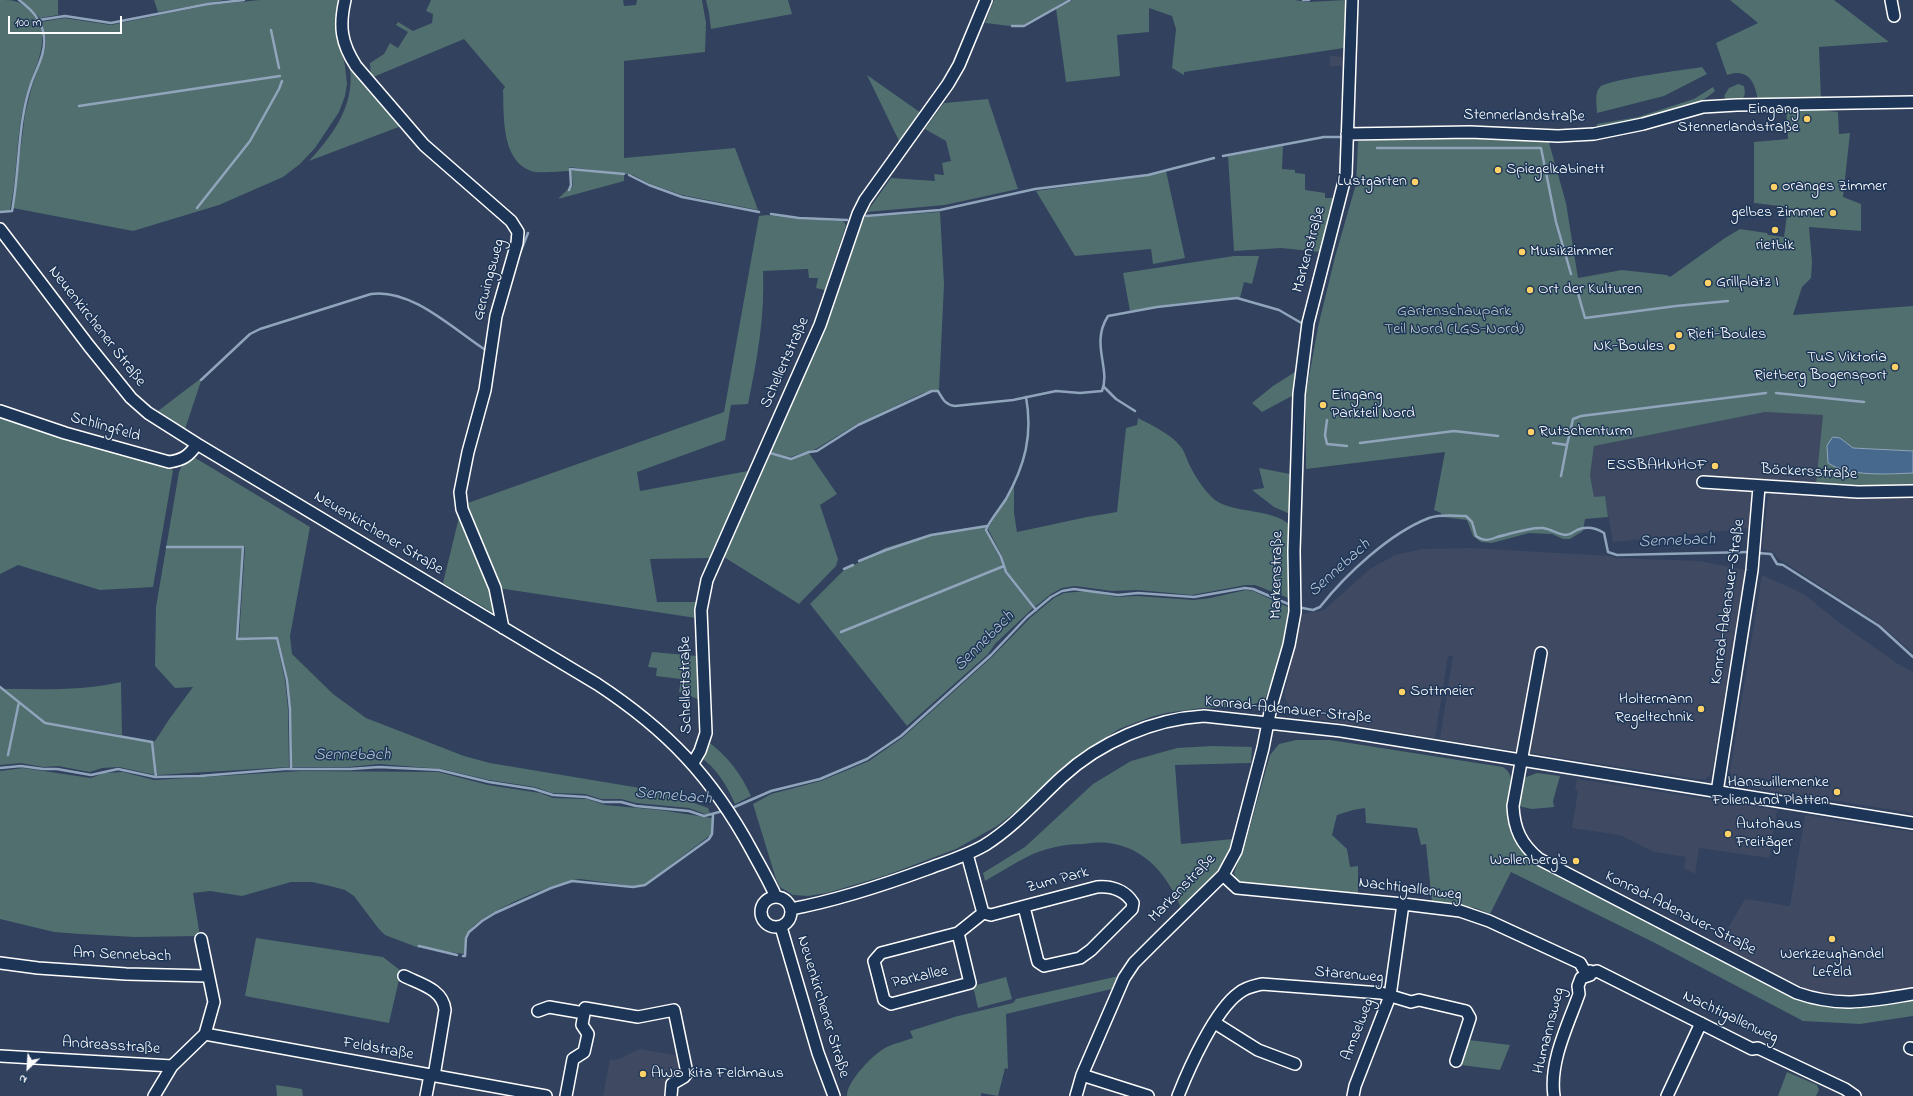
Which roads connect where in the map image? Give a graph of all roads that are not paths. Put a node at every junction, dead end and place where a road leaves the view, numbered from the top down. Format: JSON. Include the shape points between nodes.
{"nodes":[{"id":1,"x":345,"y":0,"type":"edge"},
{"id":2,"x":986,"y":0,"type":"edge"},
{"id":3,"x":1352,"y":0,"type":"edge"},
{"id":4,"x":1891,"y":0,"type":"edge"},
{"id":5,"x":1894,"y":16,"type":"dead end"},
{"id":6,"x":1913,"y":102,"type":"edge"},
{"id":7,"x":1347,"y":134,"type":"junction"},
{"id":8,"x":0,"y":229,"type":"edge"},
{"id":9,"x":0,"y":410,"type":"edge"},
{"id":10,"x":197,"y":444,"type":"junction"},
{"id":11,"x":1703,"y":482,"type":"dead end"},
{"id":12,"x":1760,"y":487,"type":"junction"},
{"id":13,"x":1913,"y":491,"type":"edge"},
{"id":14,"x":503,"y":628,"type":"junction"},
{"id":15,"x":1541,"y":652,"type":"dead end"},
{"id":16,"x":1268,"y":722,"type":"junction"},
{"id":17,"x":1521,"y":760,"type":"junction"},
{"id":18,"x":692,"y":763,"type":"junction"},
{"id":19,"x":1717,"y":792,"type":"junction"},
{"id":20,"x":1913,"y":823,"type":"edge"},
{"id":21,"x":967,"y":854,"type":"junction"},
{"id":22,"x":1223,"y":875,"type":"junction"},
{"id":23,"x":771,"y":900,"type":"junction"},
{"id":24,"x":1403,"y":904,"type":"junction"},
{"id":25,"x":1024,"y":907,"type":"junction"},
{"id":26,"x":791,"y":909,"type":"junction"},
{"id":27,"x":984,"y":913,"type":"junction"},
{"id":28,"x":781,"y":927,"type":"junction"},
{"id":29,"x":958,"y":933,"type":"junction"},
{"id":30,"x":201,"y":939,"type":"dead end"},
{"id":31,"x":0,"y":963,"type":"edge"},
{"id":32,"x":1586,"y":973,"type":"junction"},
{"id":33,"x":207,"y":976,"type":"junction"},
{"id":34,"x":404,"y":976,"type":"dead end"},
{"id":35,"x":1913,"y":994,"type":"edge"},
{"id":36,"x":1390,"y":996,"type":"junction"},
{"id":37,"x":538,"y":1011,"type":"dead end"},
{"id":38,"x":584,"y":1013,"type":"junction"},
{"id":39,"x":1215,"y":1023,"type":"junction"},
{"id":40,"x":1701,"y":1023,"type":"junction"},
{"id":41,"x":205,"y":1034,"type":"junction"},
{"id":42,"x":0,"y":1056,"type":"edge"},
{"id":43,"x":1456,"y":1061,"type":"dead end"},
{"id":44,"x":1295,"y":1064,"type":"dead end"},
{"id":45,"x":172,"y":1066,"type":"junction"},
{"id":46,"x":1082,"y":1074,"type":"junction"},
{"id":47,"x":432,"y":1076,"type":"junction"},
{"id":48,"x":154,"y":1096,"type":"edge"},
{"id":49,"x":426,"y":1096,"type":"edge"},
{"id":50,"x":546,"y":1096,"type":"edge"},
{"id":51,"x":566,"y":1096,"type":"edge"},
{"id":52,"x":671,"y":1096,"type":"edge"},
{"id":53,"x":834,"y":1096,"type":"edge"},
{"id":54,"x":1076,"y":1096,"type":"edge"},
{"id":55,"x":1148,"y":1096,"type":"edge"},
{"id":56,"x":1178,"y":1096,"type":"edge"},
{"id":57,"x":1353,"y":1096,"type":"edge"},
{"id":58,"x":1554,"y":1096,"type":"edge"},
{"id":59,"x":1667,"y":1096,"type":"edge"},
{"id":60,"x":1855,"y":1096,"type":"edge"}],
"edges":[{"from":1,"to":14,"type":"street","name":"Gerwingsweg","via":[[341,18],[344,42],[356,66],[424,145],[511,222],[518,232],[518,243],[496,316],[485,390],[460,492],[462,509],[495,588]]},
{"from":2,"to":18,"type":"street","name":"Schellertstraße","via":[[959,65],[948,84],[865,200],[858,214],[820,325],[708,580],[701,610],[706,733],[700,751]]},
{"from":3,"to":7,"type":"street","name":"Markenstraße"},
{"from":4,"to":5,"type":"street"},
{"from":6,"to":7,"type":"street","name":"Stennerlandstraße","via":[[1703,107],[1643,124],[1594,134]]},
{"from":7,"to":16,"type":"street","name":"Markenstraße","via":[[1344,182],[1316,288],[1303,355],[1297,418],[1295,607],[1289,645]]},
{"from":8,"to":10,"type":"street","name":"Neuenkirchener Straße","via":[[131,398],[148,413]]},
{"from":9,"to":10,"type":"street","name":"Schlingfeld","via":[[65,433],[169,462],[185,458]]},
{"from":10,"to":14,"type":"street","name":"Neuenkirchener Straße"},
{"from":11,"to":12,"type":"street","name":"Böckersstraße"},
{"from":12,"to":13,"type":"street","name":"Böckersstraße","via":[[1879,493]]},
{"from":12,"to":19,"type":"street","name":"Konrad-Adenauer-Straße","via":[[1752,570]]},
{"from":14,"to":18,"type":"street","name":"Neuenkirchener Straße","via":[[618,698],[652,724]]},
{"from":15,"to":17,"type":"street","name":"Konrad-Adenauer-Straße"},
{"from":16,"to":17,"type":"street","name":"Konrad-Adenauer-Straße"},
{"from":16,"to":21,"type":"street","name":"Konrad-Adenauer-Straße","via":[[1204,716],[1187,717],[1136,731],[1083,761],[1063,776],[1018,821],[985,845]]},
{"from":16,"to":22,"type":"street","name":"Markenstraße","via":[[1236,851]]},
{"from":17,"to":19,"type":"street","name":"Konrad-Adenauer-Straße"},
{"from":17,"to":35,"type":"street","name":"Konrad-Adenauer-Straße","via":[[1513,806],[1514,820],[1524,845],[1539,859],[1803,995],[1849,1003]]},
{"from":18,"to":23,"type":"street","name":"Neuenkirchener Straße","via":[[728,810],[752,852]]},
{"from":19,"to":20,"type":"street","name":"Konrad-Adenauer-Straße"},
{"from":21,"to":26,"type":"street","name":"Konrad-Adenauer-Straße","via":[[825,903]]},
{"from":21,"to":27,"type":"street"},
{"from":22,"to":24,"type":"street","name":"Nachtigallenweg","via":[[1237,888]]},
{"from":22,"to":46,"type":"street","name":"Markenstraße","via":[[1134,963],[1124,978]]},
{"from":23,"to":26,"type":"street","via":[[785,900]]},
{"from":23,"to":28,"type":"street","via":[[762,907],[763,920],[768,925]]},
{"from":24,"to":32,"type":"street","name":"Nachtigallenweg","via":[[1473,914],[1580,963]]},
{"from":24,"to":36,"type":"street","name":"Amselweg"},
{"from":25,"to":25,"type":"street","name":"Zum Park","via":[[1038,962],[1044,966],[1080,958],[1132,909],[1133,903],[1126,894],[1104,886]]},
{"from":25,"to":27,"type":"street","name":"Zum Park","via":[[992,915]]},
{"from":26,"to":28,"type":"street","via":[[791,916]]},
{"from":27,"to":29,"type":"street","name":"Parkallee"},
{"from":28,"to":53,"type":"street","name":"Neuenkirchener Straße","via":[[818,1053]]},
{"from":29,"to":29,"type":"street","name":"Parkallee","via":[[881,953],[874,961],[884,1000],[891,1004],[970,983]]},
{"from":30,"to":33,"type":"street"},
{"from":31,"to":33,"type":"street","name":"Am Sennebach","via":[[126,974]]},
{"from":32,"to":40,"type":"street","name":"Nachtigallenweg","via":[[1598,971]]},
{"from":32,"to":58,"type":"street","name":"Humannsweg","via":[[1578,986],[1579,994],[1558,1055]]},
{"from":33,"to":41,"type":"street","via":[[214,1002]]},
{"from":34,"to":47,"type":"street","via":[[439,994],[444,1001],[445,1010]]},
{"from":36,"to":39,"type":"street","name":"Starenweg","via":[[1342,989],[1325,990],[1262,984],[1239,993],[1229,1001]]},
{"from":36,"to":43,"type":"street","name":"Starenweg","via":[[1466,1011],[1470,1018]]},
{"from":36,"to":57,"type":"street","name":"Amselweg"},
{"from":37,"to":38,"type":"street","via":[[549,1007]]},
{"from":38,"to":51,"type":"street","via":[[582,1025],[588,1034],[584,1052],[573,1059]]},
{"from":38,"to":52,"type":"street","via":[[585,1008],[638,1017],[674,1010],[687,1073],[684,1078],[672,1084]]},
{"from":39,"to":44,"type":"street","via":[[1258,1050]]},
{"from":39,"to":56,"type":"street","name":"Starenweg","via":[[1188,1069]]},
{"from":40,"to":59,"type":"street"},
{"from":40,"to":60,"type":"street","name":"Nachtigallenweg"},
{"from":41,"to":45,"type":"street"},
{"from":41,"to":47,"type":"street","name":"Feldstraße"},
{"from":42,"to":45,"type":"street","name":"Andreasstraße"},
{"from":45,"to":48,"type":"street"},
{"from":46,"to":54,"type":"street","name":"Markenstraße"},
{"from":46,"to":55,"type":"street"},
{"from":47,"to":49,"type":"street"},
{"from":47,"to":50,"type":"street","name":"Feldstraße"}]}
